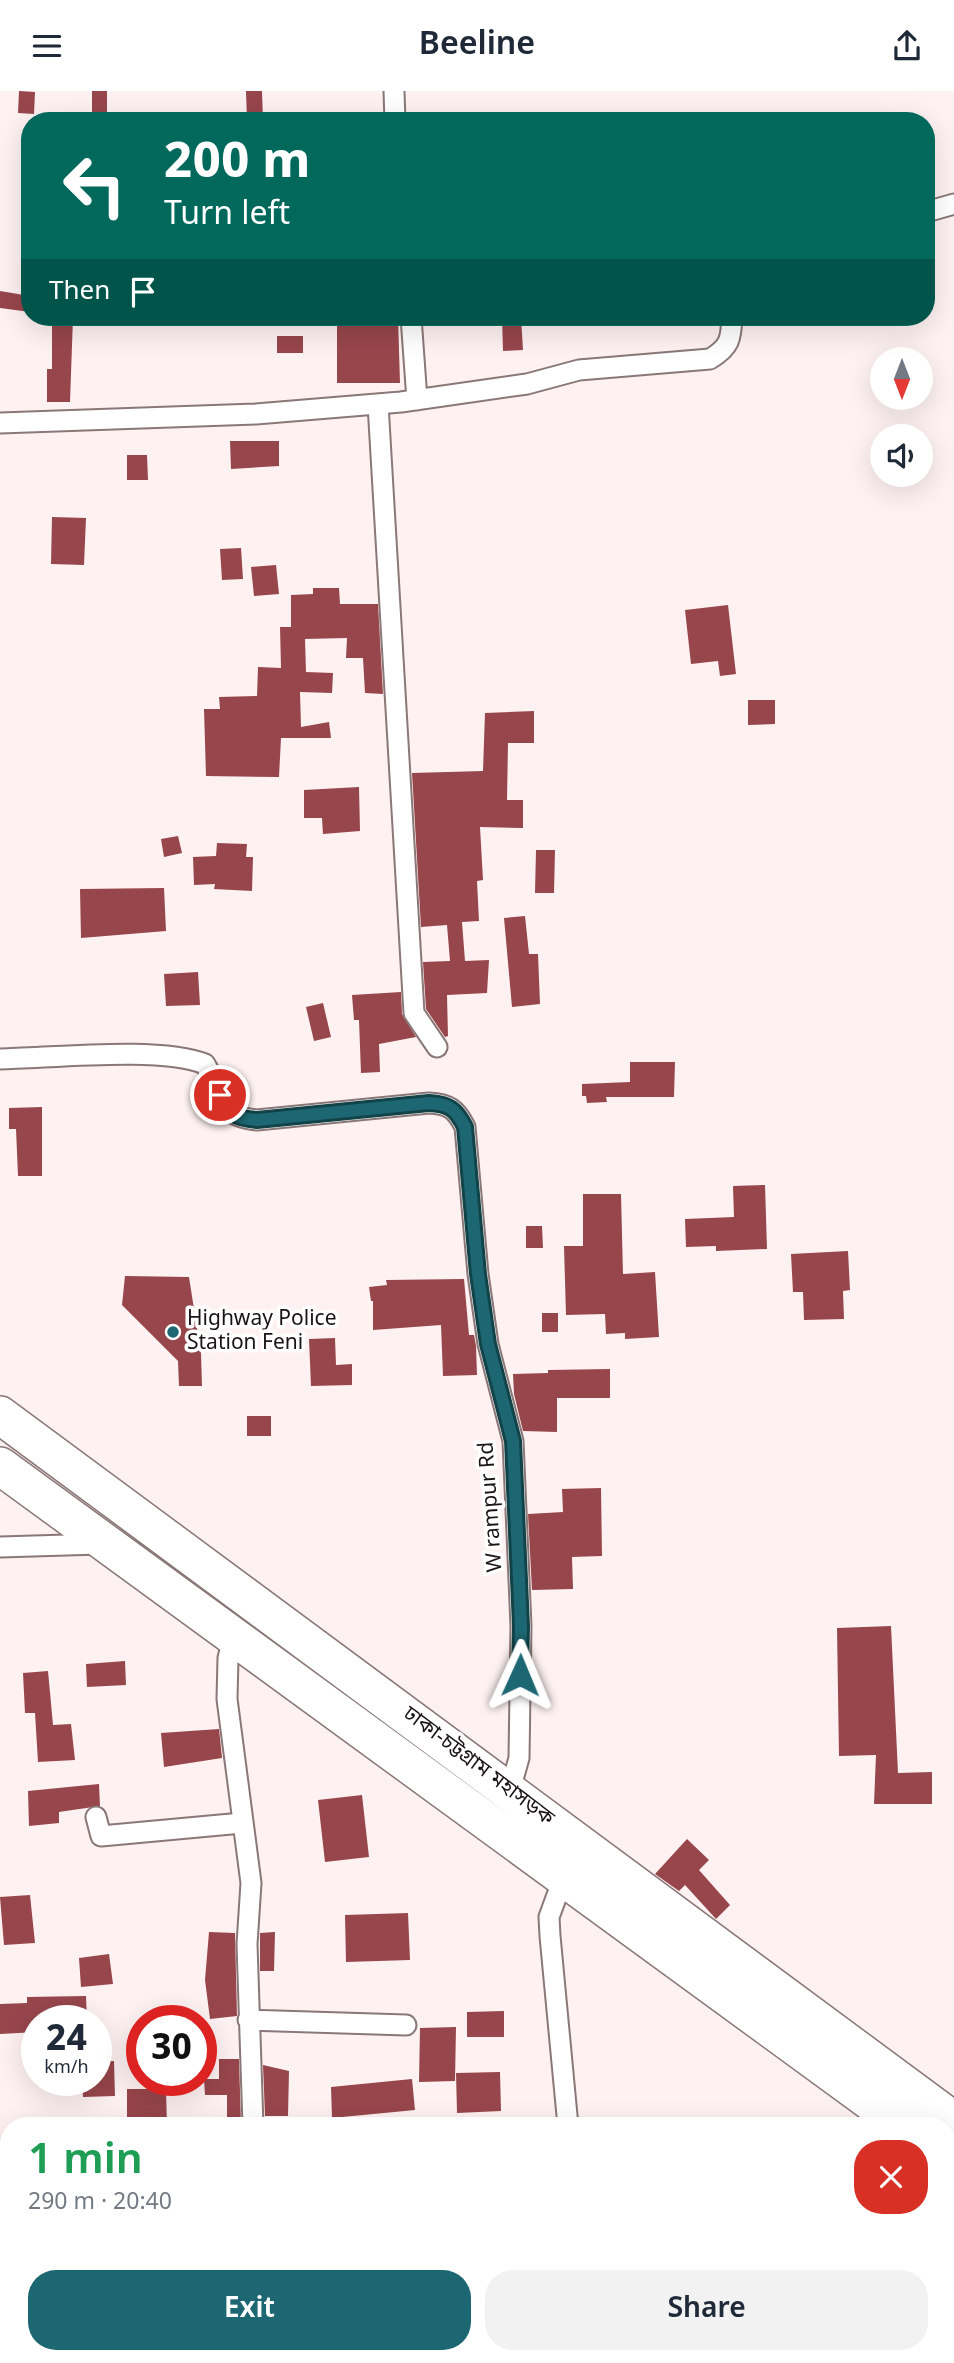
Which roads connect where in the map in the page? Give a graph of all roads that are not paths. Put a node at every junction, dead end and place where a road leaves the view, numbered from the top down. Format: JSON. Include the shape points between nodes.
{"nodes":[{"id":1,"x":394,"y":91,"type":"edge"},
{"id":2,"x":394,"y":112,"type":"edge"},
{"id":3,"x":954,"y":204,"type":"edge"},
{"id":4,"x":935,"y":209,"type":"edge"},
{"id":5,"x":412,"y":326,"type":"edge"},
{"id":6,"x":732,"y":326,"type":"edge"},
{"id":7,"x":417,"y":400,"type":"junction"},
{"id":8,"x":378,"y":404,"type":"junction"},
{"id":9,"x":0,"y":423,"type":"edge"},
{"id":10,"x":436,"y":1047,"type":"dead end"},
{"id":11,"x":0,"y":1059,"type":"edge"},
{"id":12,"x":0,"y":1415,"type":"edge"},
{"id":13,"x":0,"y":1466,"type":"edge"},
{"id":14,"x":106,"y":1544,"type":"junction"},
{"id":15,"x":0,"y":1547,"type":"edge"},
{"id":16,"x":250,"y":1601,"type":"junction"},
{"id":17,"x":233,"y":1635,"type":"junction"},
{"id":18,"x":510,"y":1790,"type":"junction"},
{"id":19,"x":96,"y":1817,"type":"dead end"},
{"id":20,"x":242,"y":1823,"type":"junction"},
{"id":21,"x":563,"y":1879,"type":"junction"},
{"id":22,"x":248,"y":2020,"type":"junction"},
{"id":23,"x":406,"y":2025,"type":"dead end"},
{"id":24,"x":253,"y":2117,"type":"edge"},
{"id":25,"x":567,"y":2117,"type":"edge"},
{"id":26,"x":892,"y":2117,"type":"edge"},
{"id":27,"x":949,"y":2117,"type":"edge"}],
"edges":[{"from":1,"to":2,"type":"street"},
{"from":3,"to":4,"type":"street"},
{"from":5,"to":7,"type":"street"},
{"from":6,"to":7,"type":"street","via":[[731,341],[710,359],[579,370],[527,384]]},
{"from":7,"to":8,"type":"street"},
{"from":8,"to":9,"type":"street","via":[[256,414]]},
{"from":8,"to":10,"type":"street","via":[[414,1013]]},
{"from":11,"to":18,"type":"street","name":"W rampur Rd","via":[[193,1059],[205,1064],[226,1110],[235,1118],[447,1104],[459,1114],[465,1127],[488,1344],[513,1441],[521,1626],[519,1758]]},
{"from":12,"to":16,"type":"highway","name":"ঢাকা-চট্টগ্রাম মহাসড়ক"},
{"from":13,"to":14,"type":"highway","name":"ঢাকা-চট্টগ্রাম মহাসড়ক"},
{"from":14,"to":15,"type":"street"},
{"from":14,"to":17,"type":"highway","name":"ঢাকা-চট্টগ্রাম মহাসড়ক"},
{"from":16,"to":17,"type":"street"},
{"from":16,"to":18,"type":"highway","name":"ঢাকা-চট্টগ্রাম মহাসড়ক"},
{"from":17,"to":20,"type":"street","via":[[227,1699]]},
{"from":17,"to":21,"type":"highway","name":"ঢাকা-চট্টগ্রাম মহাসড়ক"},
{"from":18,"to":27,"type":"highway","name":"ঢাকা-চট্টগ্রাম মহাসড়ক"},
{"from":19,"to":20,"type":"street","via":[[101,1836]]},
{"from":20,"to":22,"type":"street","via":[[251,1883]]},
{"from":21,"to":25,"type":"street","via":[[549,1917]]},
{"from":21,"to":26,"type":"highway","name":"ঢাকা-চট্টগ্রাম মহাসড়ক"},
{"from":22,"to":23,"type":"street"},
{"from":22,"to":24,"type":"street"}]}
